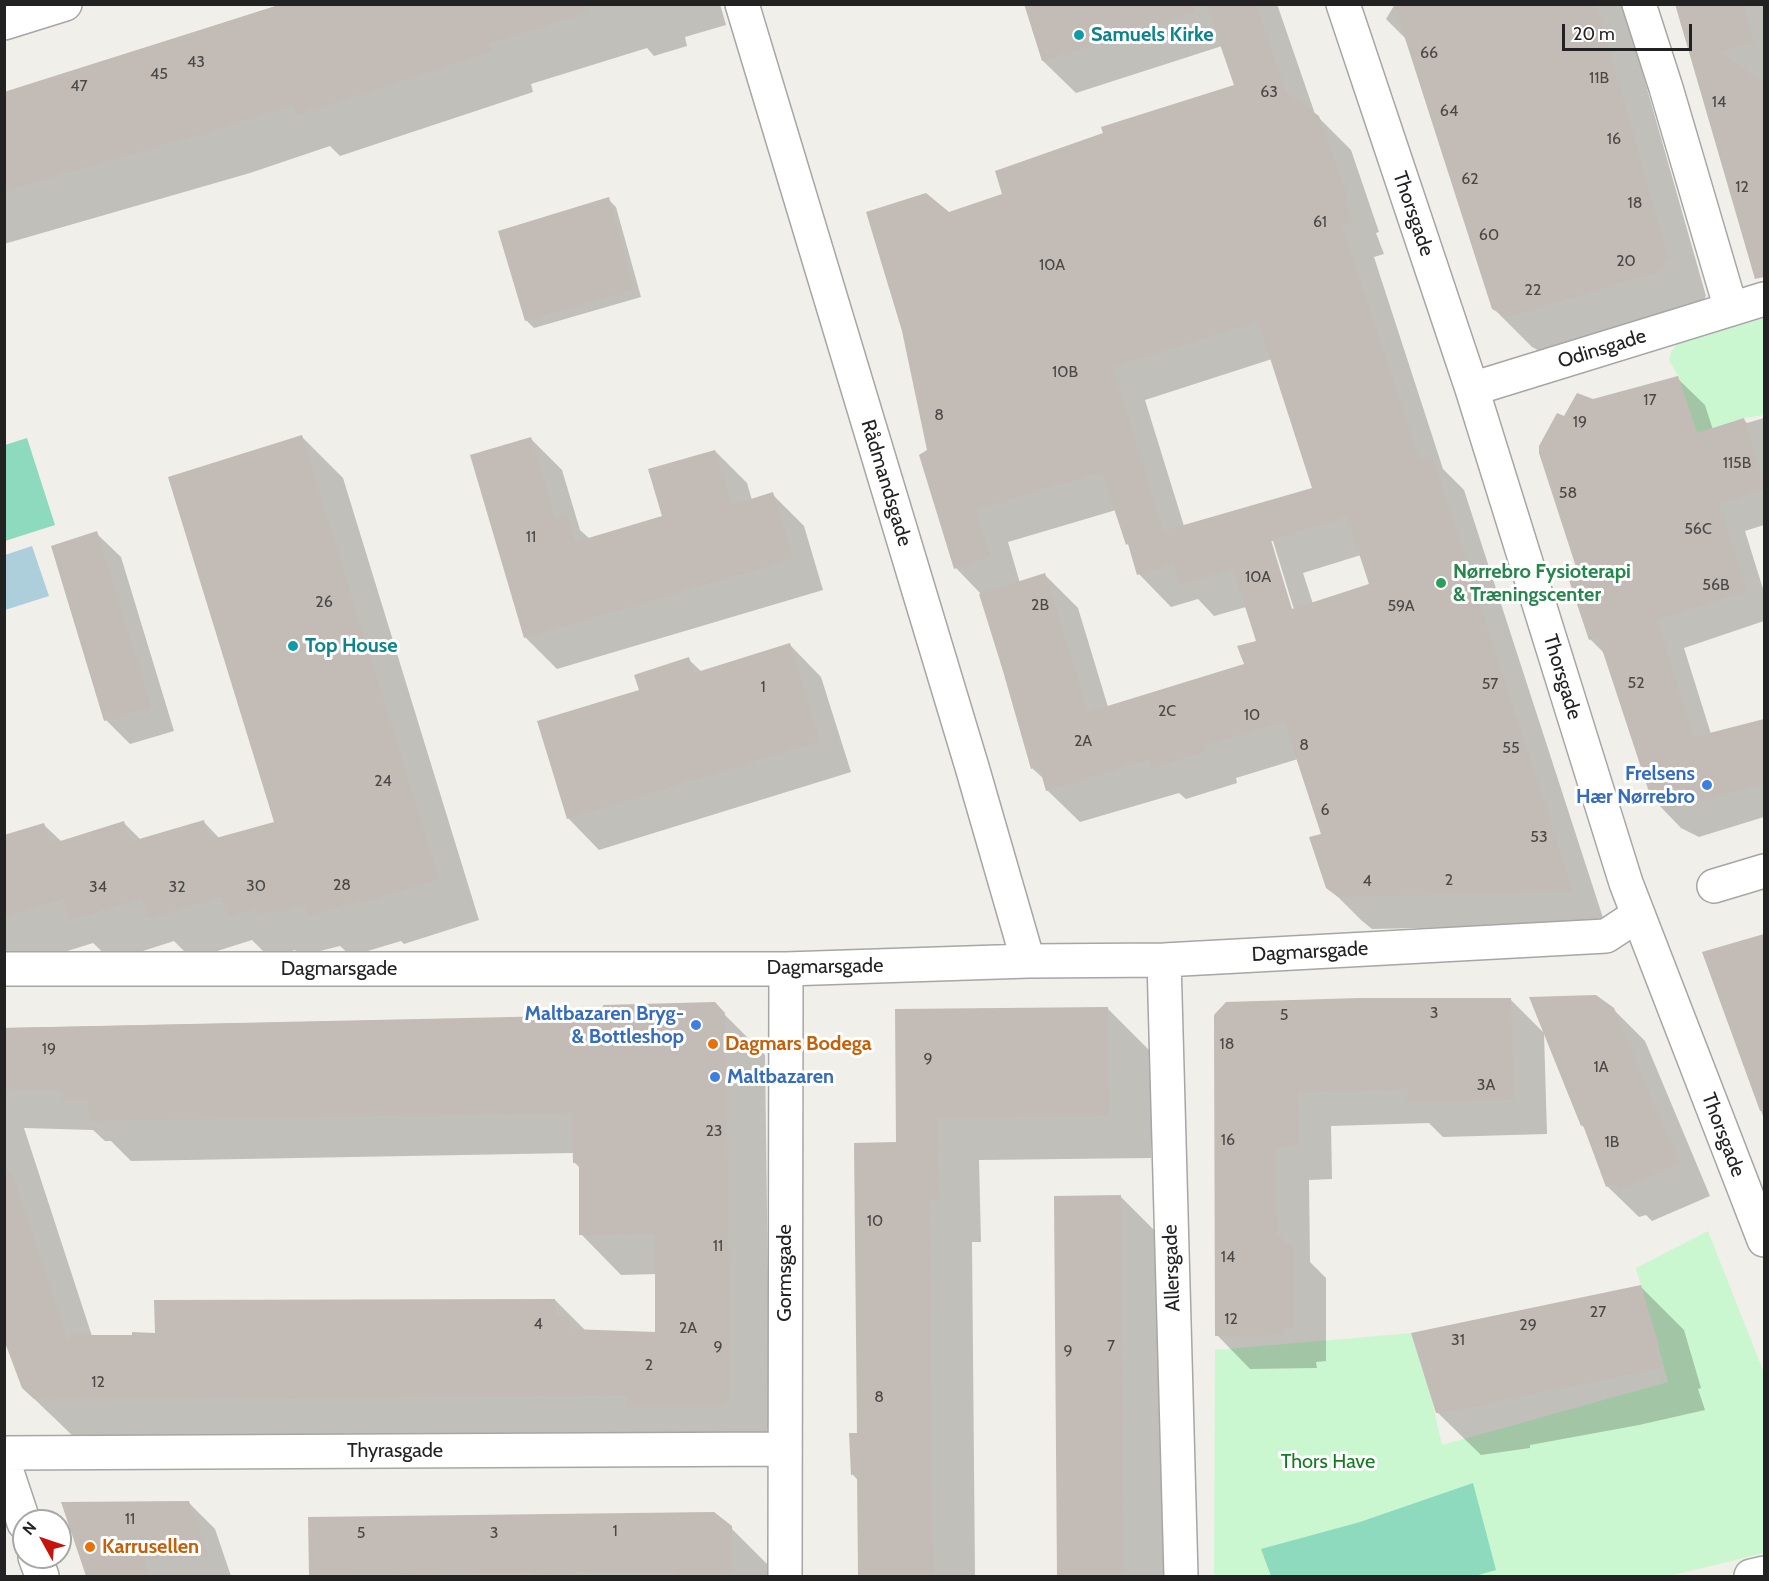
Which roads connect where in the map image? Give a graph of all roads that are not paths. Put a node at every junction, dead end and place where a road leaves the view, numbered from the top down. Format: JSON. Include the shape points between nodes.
{"nodes":[{"id":1,"x":65,"y":4,"type":"edge"},
{"id":2,"x":742,"y":4,"type":"edge"},
{"id":3,"x":1343,"y":4,"type":"edge"},
{"id":4,"x":1639,"y":4,"type":"edge"},
{"id":5,"x":4,"y":23,"type":"edge"},
{"id":6,"x":1764,"y":299,"type":"edge"},
{"id":7,"x":1731,"y":309,"type":"junction"},
{"id":8,"x":1472,"y":390,"type":"junction"},
{"id":9,"x":1764,"y":871,"type":"edge"},
{"id":10,"x":1714,"y":886,"type":"dead end"},
{"id":11,"x":1638,"y":915,"type":"junction"},
{"id":12,"x":1164,"y":960,"type":"junction"},
{"id":13,"x":1028,"y":962,"type":"junction"},
{"id":14,"x":4,"y":969,"type":"edge"},
{"id":15,"x":786,"y":969,"type":"junction"},
{"id":16,"x":1764,"y":1240,"type":"edge"},
{"id":17,"x":785,"y":1449,"type":"junction"},
{"id":18,"x":4,"y":1453,"type":"edge"},
{"id":19,"x":4,"y":1463,"type":"edge"},
{"id":20,"x":19,"y":1509,"type":"edge"},
{"id":21,"x":1764,"y":1573,"type":"edge"},
{"id":22,"x":785,"y":1576,"type":"edge"},
{"id":23,"x":1181,"y":1576,"type":"edge"},
{"id":24,"x":1751,"y":1576,"type":"edge"}],
"edges":[{"from":1,"to":5,"type":"street"},
{"from":2,"to":13,"type":"street","name":"Rådmandsgade"},
{"from":3,"to":8,"type":"street","name":"Thorsgade"},
{"from":4,"to":7,"type":"street"},
{"from":6,"to":7,"type":"street","name":"Odinsgade"},
{"from":7,"to":8,"type":"street","name":"Odinsgade"},
{"from":8,"to":11,"type":"street","name":"Thorsgade"},
{"from":9,"to":10,"type":"street"},
{"from":11,"to":12,"type":"street","name":"Dagmarsgade","via":[[1605,936]]},
{"from":11,"to":16,"type":"street","name":"Thorsgade"},
{"from":12,"to":13,"type":"street","name":"Dagmarsgade"},
{"from":12,"to":23,"type":"street","name":"Allersgade"},
{"from":13,"to":15,"type":"street","name":"Dagmarsgade"},
{"from":14,"to":15,"type":"street","name":"Dagmarsgade"},
{"from":15,"to":17,"type":"street","name":"Gormsgade"},
{"from":17,"to":18,"type":"street","name":"Thyrasgade"},
{"from":17,"to":22,"type":"street","name":"Gormsgade"},
{"from":19,"to":20,"type":"street"},
{"from":21,"to":24,"type":"street"}]}
